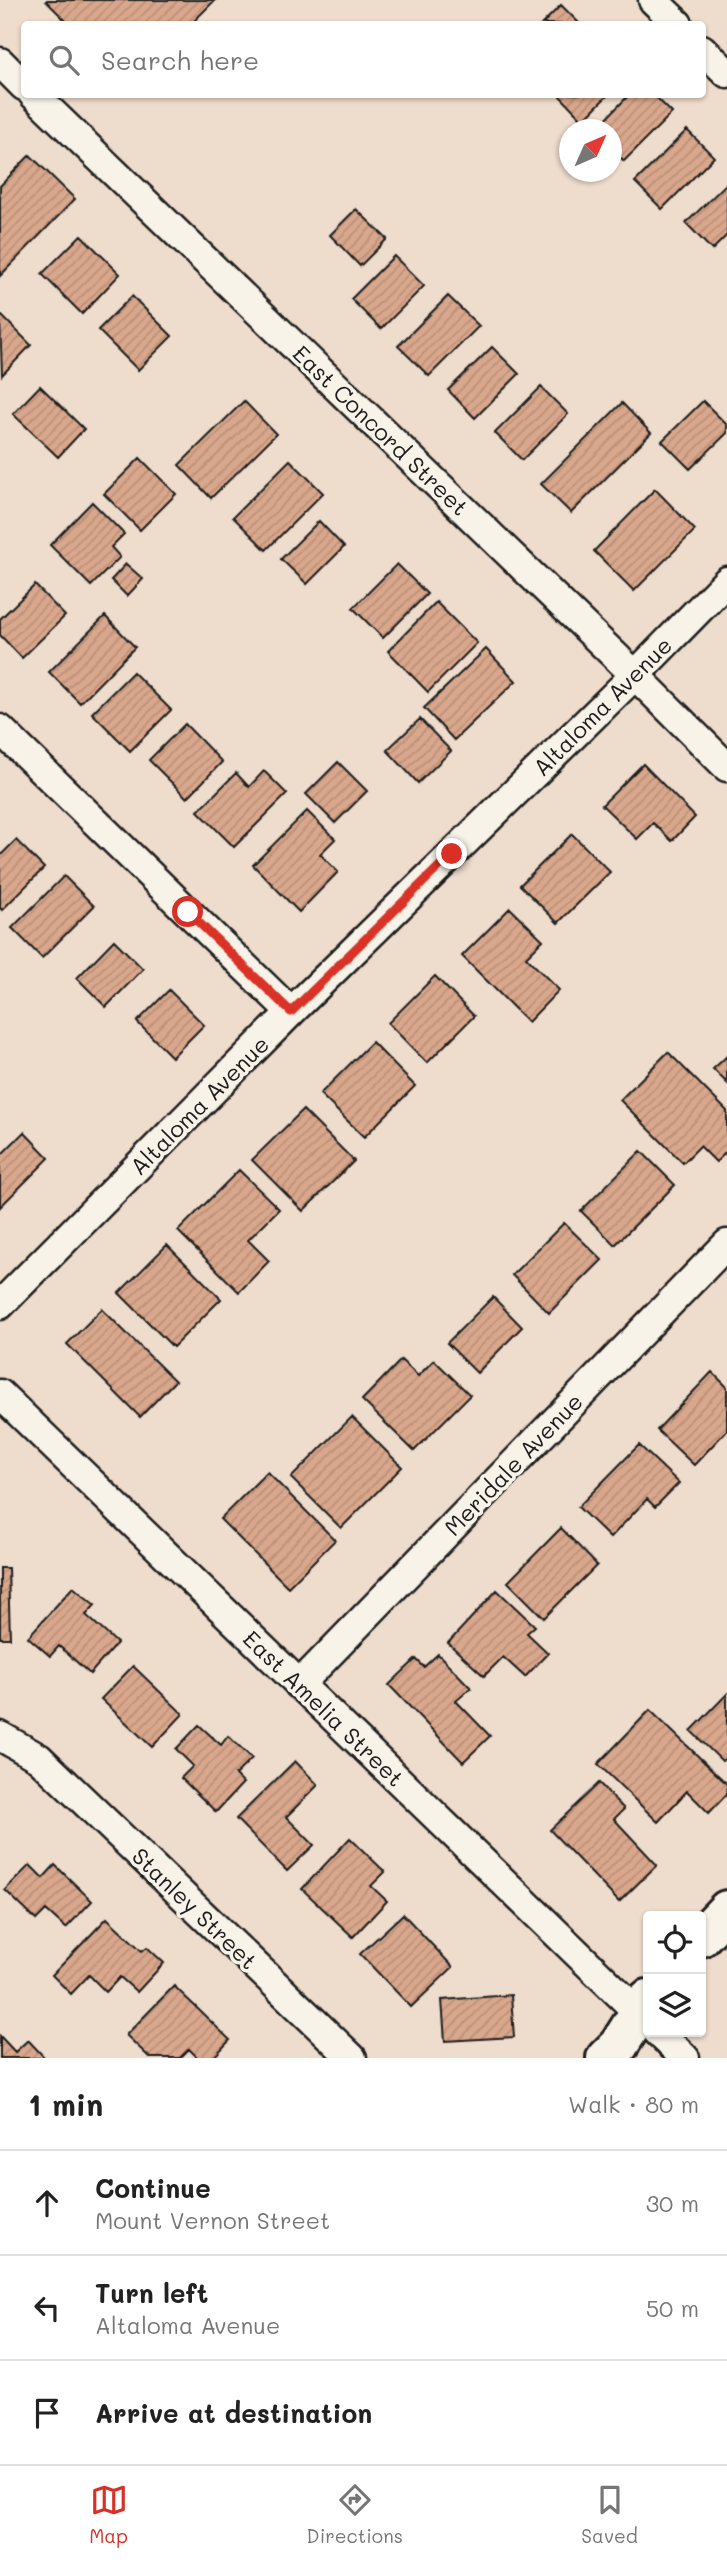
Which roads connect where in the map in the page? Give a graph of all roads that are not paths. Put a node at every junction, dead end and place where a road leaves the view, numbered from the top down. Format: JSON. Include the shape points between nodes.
{"nodes":[{"id":1,"x":653,"y":0,"type":"edge"},
{"id":2,"x":675,"y":21,"type":"edge"},
{"id":3,"x":706,"y":53,"type":"edge"},
{"id":4,"x":0,"y":62,"type":"edge"},
{"id":5,"x":727,"y":73,"type":"edge"},
{"id":6,"x":21,"y":83,"type":"edge"},
{"id":7,"x":37,"y":98,"type":"edge"},
{"id":8,"x":727,"y":581,"type":"edge"},
{"id":9,"x":635,"y":675,"type":"junction"},
{"id":10,"x":0,"y":729,"type":"edge"},
{"id":11,"x":727,"y":766,"type":"edge"},
{"id":12,"x":291,"y":1012,"type":"junction"},
{"id":13,"x":727,"y":1244,"type":"edge"},
{"id":14,"x":0,"y":1305,"type":"edge"},
{"id":15,"x":0,"y":1394,"type":"edge"},
{"id":16,"x":299,"y":1685,"type":"junction"},
{"id":17,"x":0,"y":1736,"type":"edge"},
{"id":18,"x":727,"y":1910,"type":"edge"},
{"id":19,"x":706,"y":1932,"type":"edge"},
{"id":20,"x":643,"y":2011,"type":"edge"},
{"id":21,"x":643,"y":2021,"type":"edge"},
{"id":22,"x":666,"y":2037,"type":"edge"},
{"id":23,"x":352,"y":2058,"type":"edge"},
{"id":24,"x":606,"y":2058,"type":"edge"},
{"id":25,"x":685,"y":2058,"type":"edge"}],
"edges":[{"from":1,"to":2,"type":"street"},
{"from":3,"to":5,"type":"street"},
{"from":4,"to":6,"type":"street"},
{"from":7,"to":9,"type":"street","name":"East Concord Street"},
{"from":8,"to":9,"type":"street","name":"Altaloma Avenue"},
{"from":9,"to":11,"type":"street","name":"East Concord Street"},
{"from":9,"to":12,"type":"street","name":"Altaloma Avenue"},
{"from":10,"to":12,"type":"street"},
{"from":12,"to":14,"type":"street","name":"Altaloma Avenue"},
{"from":13,"to":16,"type":"street","name":"Meridale Avenue"},
{"from":15,"to":16,"type":"street","name":"East Amelia Street"},
{"from":16,"to":20,"type":"street","name":"East Amelia Street"},
{"from":17,"to":23,"type":"street","name":"Stanley Street","via":[[39,1758]]},
{"from":18,"to":19,"type":"street"},
{"from":21,"to":24,"type":"street"},
{"from":22,"to":25,"type":"street","name":"East Amelia Street"}]}
